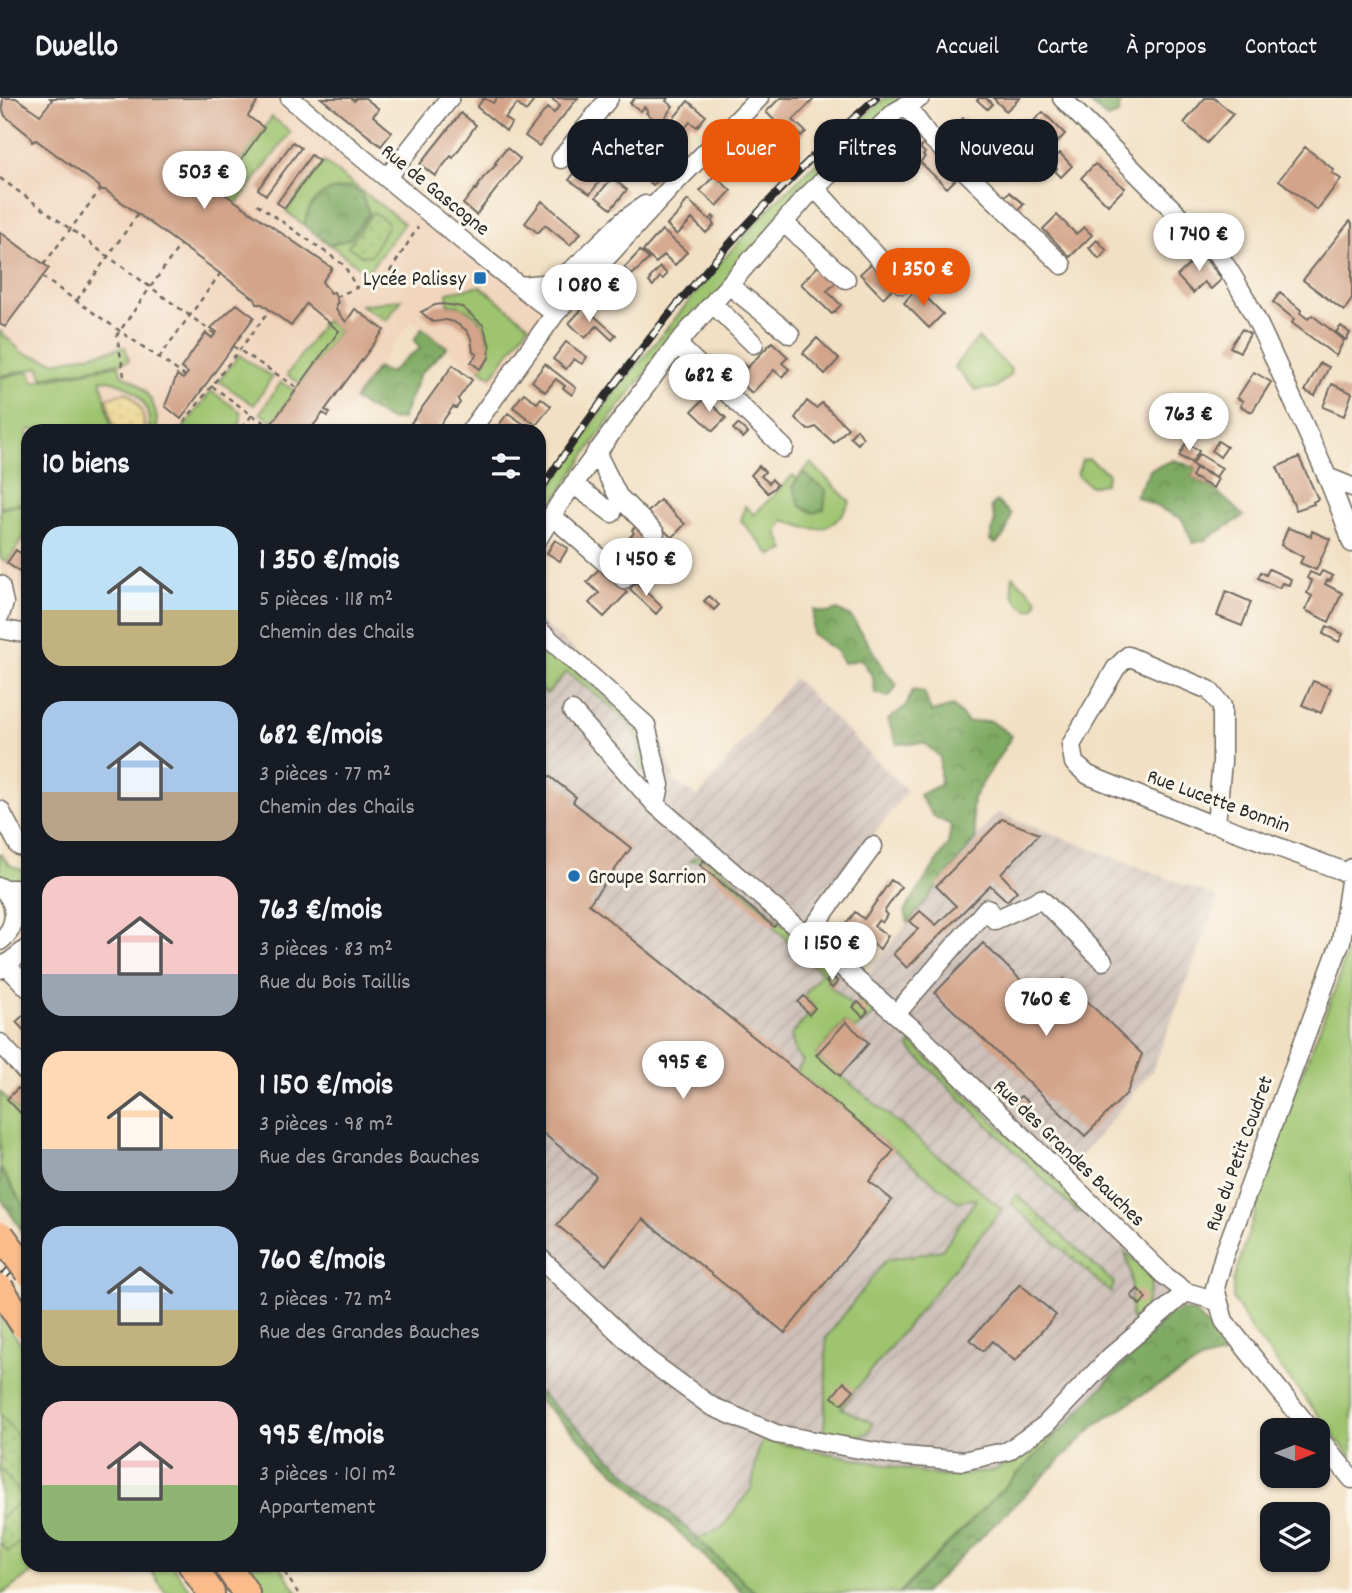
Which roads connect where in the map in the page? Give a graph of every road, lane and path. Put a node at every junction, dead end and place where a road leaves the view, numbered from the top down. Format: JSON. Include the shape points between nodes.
{"nodes":[{"id":1,"x":290,"y":98,"type":"edge"},
{"id":2,"x":450,"y":98,"type":"edge"},
{"id":3,"x":609,"y":98,"type":"edge"},
{"id":4,"x":759,"y":98,"type":"edge"},
{"id":5,"x":1062,"y":98,"type":"edge"},
{"id":6,"x":913,"y":101,"type":"edge"},
{"id":7,"x":561,"y":159,"type":"dead end"},
{"id":8,"x":0,"y":178,"type":"edge"},
{"id":9,"x":387,"y":178,"type":"junction"},
{"id":10,"x":676,"y":183,"type":"junction"},
{"id":11,"x":815,"y":188,"type":"junction"},
{"id":12,"x":100,"y":190,"type":"dead end"},
{"id":13,"x":257,"y":204,"type":"dead end"},
{"id":14,"x":428,"y":212,"type":"junction"},
{"id":15,"x":138,"y":214,"type":"dead end"},
{"id":16,"x":784,"y":223,"type":"junction"},
{"id":17,"x":70,"y":230,"type":"junction"},
{"id":18,"x":180,"y":245,"type":"dead end"},
{"id":19,"x":108,"y":256,"type":"junction"},
{"id":20,"x":44,"y":264,"type":"dead end"},
{"id":21,"x":1062,"y":265,"type":"dead end"},
{"id":22,"x":220,"y":274,"type":"dead end"},
{"id":23,"x":42,"y":277,"type":"dead end"},
{"id":24,"x":846,"y":279,"type":"dead end"},
{"id":25,"x":902,"y":284,"type":"dead end"},
{"id":26,"x":151,"y":286,"type":"junction"},
{"id":27,"x":520,"y":286,"type":"junction"},
{"id":28,"x":730,"y":286,"type":"junction"},
{"id":29,"x":357,"y":289,"type":"junction"},
{"id":30,"x":337,"y":297,"type":"dead end"},
{"id":31,"x":76,"y":301,"type":"junction"},
{"id":32,"x":713,"y":304,"type":"junction"},
{"id":33,"x":270,"y":310,"type":"dead end"},
{"id":34,"x":555,"y":314,"type":"junction"},
{"id":35,"x":190,"y":315,"type":"junction"},
{"id":36,"x":120,"y":331,"type":"junction"},
{"id":37,"x":215,"y":334,"type":"dead end"},
{"id":38,"x":790,"y":334,"type":"dead end"},
{"id":39,"x":677,"y":344,"type":"junction"},
{"id":40,"x":754,"y":344,"type":"dead end"},
{"id":41,"x":233,"y":346,"type":"dead end"},
{"id":42,"x":239,"y":350,"type":"junction"},
{"id":43,"x":159,"y":358,"type":"junction"},
{"id":44,"x":124,"y":376,"type":"dead end"},
{"id":45,"x":186,"y":376,"type":"dead end"},
{"id":46,"x":212,"y":386,"type":"junction"},
{"id":47,"x":298,"y":388,"type":"dead end"},
{"id":48,"x":252,"y":415,"type":"junction"},
{"id":49,"x":182,"y":424,"type":"edge"},
{"id":50,"x":245,"y":424,"type":"edge"},
{"id":51,"x":267,"y":424,"type":"edge"},
{"id":52,"x":475,"y":424,"type":"edge"},
{"id":53,"x":784,"y":448,"type":"dead end"},
{"id":54,"x":596,"y":452,"type":"junction"},
{"id":55,"x":1327,"y":477,"type":"junction"},
{"id":56,"x":573,"y":484,"type":"junction"},
{"id":57,"x":1352,"y":488,"type":"edge"},
{"id":58,"x":612,"y":513,"type":"dead end"},
{"id":59,"x":1347,"y":514,"type":"edge"},
{"id":60,"x":552,"y":516,"type":"junction"},
{"id":61,"x":546,"y":526,"type":"edge"},
{"id":62,"x":655,"y":533,"type":"dead end"},
{"id":63,"x":1352,"y":543,"type":"edge"},
{"id":64,"x":624,"y":579,"type":"dead end"},
{"id":65,"x":0,"y":585,"type":"edge"},
{"id":66,"x":0,"y":615,"type":"edge"},
{"id":67,"x":0,"y":629,"type":"edge"},
{"id":68,"x":21,"y":633,"type":"edge"},
{"id":69,"x":546,"y":636,"type":"edge"},
{"id":70,"x":572,"y":711,"type":"dead end"},
{"id":71,"x":656,"y":805,"type":"junction"},
{"id":72,"x":0,"y":810,"type":"edge"},
{"id":73,"x":1216,"y":824,"type":"junction"},
{"id":74,"x":873,"y":846,"type":"dead end"},
{"id":75,"x":21,"y":847,"type":"edge"},
{"id":76,"x":1352,"y":868,"type":"edge"},
{"id":77,"x":1351,"y":874,"type":"edge"},
{"id":78,"x":1,"y":888,"type":"edge"},
{"id":79,"x":21,"y":889,"type":"edge"},
{"id":80,"x":21,"y":919,"type":"edge"},
{"id":81,"x":12,"y":925,"type":"junction"},
{"id":82,"x":807,"y":936,"type":"junction"},
{"id":83,"x":0,"y":942,"type":"edge"},
{"id":84,"x":12,"y":960,"type":"edge"},
{"id":85,"x":1103,"y":961,"type":"dead end"},
{"id":86,"x":21,"y":976,"type":"edge"},
{"id":87,"x":895,"y":1014,"type":"junction"},
{"id":88,"x":0,"y":1043,"type":"edge"},
{"id":89,"x":21,"y":1066,"type":"edge"},
{"id":90,"x":1,"y":1234,"type":"edge"},
{"id":91,"x":21,"y":1262,"type":"edge"},
{"id":92,"x":546,"y":1264,"type":"edge"},
{"id":93,"x":0,"y":1288,"type":"edge"},
{"id":94,"x":1186,"y":1292,"type":"junction"},
{"id":95,"x":1217,"y":1301,"type":"junction"},
{"id":96,"x":21,"y":1320,"type":"edge"},
{"id":97,"x":1301,"y":1418,"type":"edge"},
{"id":98,"x":1330,"y":1452,"type":"edge"},
{"id":99,"x":1352,"y":1479,"type":"edge"},
{"id":100,"x":197,"y":1572,"type":"edge"},
{"id":101,"x":232,"y":1572,"type":"edge"},
{"id":102,"x":284,"y":1572,"type":"edge"},
{"id":103,"x":211,"y":1593,"type":"edge"},
{"id":104,"x":246,"y":1593,"type":"edge"},
{"id":105,"x":298,"y":1593,"type":"edge"}],
"edges":[{"from":1,"to":9,"type":"street","name":"Rue de Gascogne"},
{"from":2,"to":9,"type":"street"},
{"from":3,"to":7,"type":"street"},
{"from":4,"to":10,"type":"street"},
{"from":5,"to":55,"type":"street","via":[[1220,257],[1259,323]]},
{"from":6,"to":11,"type":"street","via":[[870,134]]},
{"from":6,"to":21,"type":"street","via":[[928,135]]},
{"from":8,"to":17,"type":"path"},
{"from":9,"to":14,"type":"street","name":"Rue de Gascogne"},
{"from":10,"to":27,"type":"street","via":[[624,220],[552,283]]},
{"from":10,"to":34,"type":"street"},
{"from":11,"to":16,"type":"street"},
{"from":11,"to":25,"type":"street"},
{"from":12,"to":17,"type":"path"},
{"from":13,"to":29,"type":"path","via":[[344,265]]},
{"from":14,"to":27,"type":"street","name":"Rue de Gascogne"},
{"from":14,"to":29,"type":"path","via":[[389,273]]},
{"from":15,"to":19,"type":"path"},
{"from":16,"to":24,"type":"street"},
{"from":16,"to":28,"type":"street"},
{"from":17,"to":19,"type":"path"},
{"from":17,"to":20,"type":"path"},
{"from":18,"to":26,"type":"path"},
{"from":19,"to":26,"type":"path"},
{"from":19,"to":31,"type":"path"},
{"from":22,"to":35,"type":"path"},
{"from":23,"to":31,"type":"path"},
{"from":26,"to":35,"type":"path"},
{"from":26,"to":36,"type":"path"},
{"from":27,"to":34,"type":"street","name":"Rue de Gascogne"},
{"from":28,"to":32,"type":"street"},
{"from":28,"to":38,"type":"street"},
{"from":29,"to":30,"type":"path"},
{"from":31,"to":36,"type":"path"},
{"from":32,"to":39,"type":"street"},
{"from":32,"to":40,"type":"street"},
{"from":33,"to":42,"type":"path"},
{"from":34,"to":52,"type":"street"},
{"from":35,"to":37,"type":"path"},
{"from":35,"to":43,"type":"path"},
{"from":36,"to":43,"type":"path"},
{"from":36,"to":44,"type":"path"},
{"from":39,"to":53,"type":"street"},
{"from":39,"to":54,"type":"street"},
{"from":41,"to":42,"type":"path"},
{"from":42,"to":46,"type":"path"},
{"from":42,"to":47,"type":"path"},
{"from":43,"to":45,"type":"path"},
{"from":46,"to":48,"type":"path"},
{"from":46,"to":49,"type":"path"},
{"from":48,"to":50,"type":"path"},
{"from":48,"to":51,"type":"path"},
{"from":54,"to":56,"type":"street"},
{"from":54,"to":62,"type":"street","via":[[618,496]]},
{"from":55,"to":57,"type":"street"},
{"from":55,"to":59,"type":"street"},
{"from":56,"to":58,"type":"street"},
{"from":56,"to":60,"type":"street"},
{"from":59,"to":63,"type":"street"},
{"from":60,"to":61,"type":"street"},
{"from":60,"to":64,"type":"street"},
{"from":65,"to":66,"type":"street","via":[[4,603]]},
{"from":67,"to":68,"type":"street"},
{"from":69,"to":71,"type":"street","via":[[646,724],[660,785]]},
{"from":70,"to":71,"type":"street","name":"Rue des Grandes Bauches"},
{"from":71,"to":82,"type":"street","name":"Rue des Grandes Bauches"},
{"from":72,"to":75,"type":"street"},
{"from":73,"to":73,"type":"street","name":"Rue Lucette Bonnin","via":[[1222,706],[1209,690],[1128,656],[1115,668],[1071,745],[1074,763],[1088,775]]},
{"from":73,"to":77,"type":"street","name":"Rue Lucette Bonnin"},
{"from":74,"to":82,"type":"street"},
{"from":76,"to":77,"type":"street","name":"Rue du Petit Coudret"},
{"from":77,"to":95,"type":"street","name":"Rue du Petit Coudret","via":[[1341,941],[1224,1255],[1215,1288]]},
{"from":78,"to":79,"type":"street"},
{"from":78,"to":81,"type":"street","via":[[14,909]]},
{"from":80,"to":81,"type":"street"},
{"from":81,"to":83,"type":"street"},
{"from":82,"to":87,"type":"street","name":"Rue des Grandes Bauches"},
{"from":83,"to":84,"type":"street"},
{"from":84,"to":86,"type":"street"},
{"from":85,"to":87,"type":"street","via":[[1041,899],[995,920],[987,908]]},
{"from":87,"to":94,"type":"street","name":"Rue des Grandes Bauches"},
{"from":88,"to":89,"type":"street"},
{"from":90,"to":91,"type":"highway","bridge":true},
{"from":92,"to":94,"type":"street","via":[[648,1360],[711,1406],[776,1434],[893,1455],[963,1461],[1008,1451],[1045,1424],[1111,1356]]},
{"from":93,"to":96,"type":"highway","bridge":true},
{"from":94,"to":95,"type":"street","name":"Rue des Grandes Bauches"},
{"from":95,"to":97,"type":"street","via":[[1223,1321]]},
{"from":98,"to":99,"type":"street"},
{"from":100,"to":103,"type":"highway"},
{"from":101,"to":104,"type":"highway"},
{"from":102,"to":105,"type":"path"}]}
